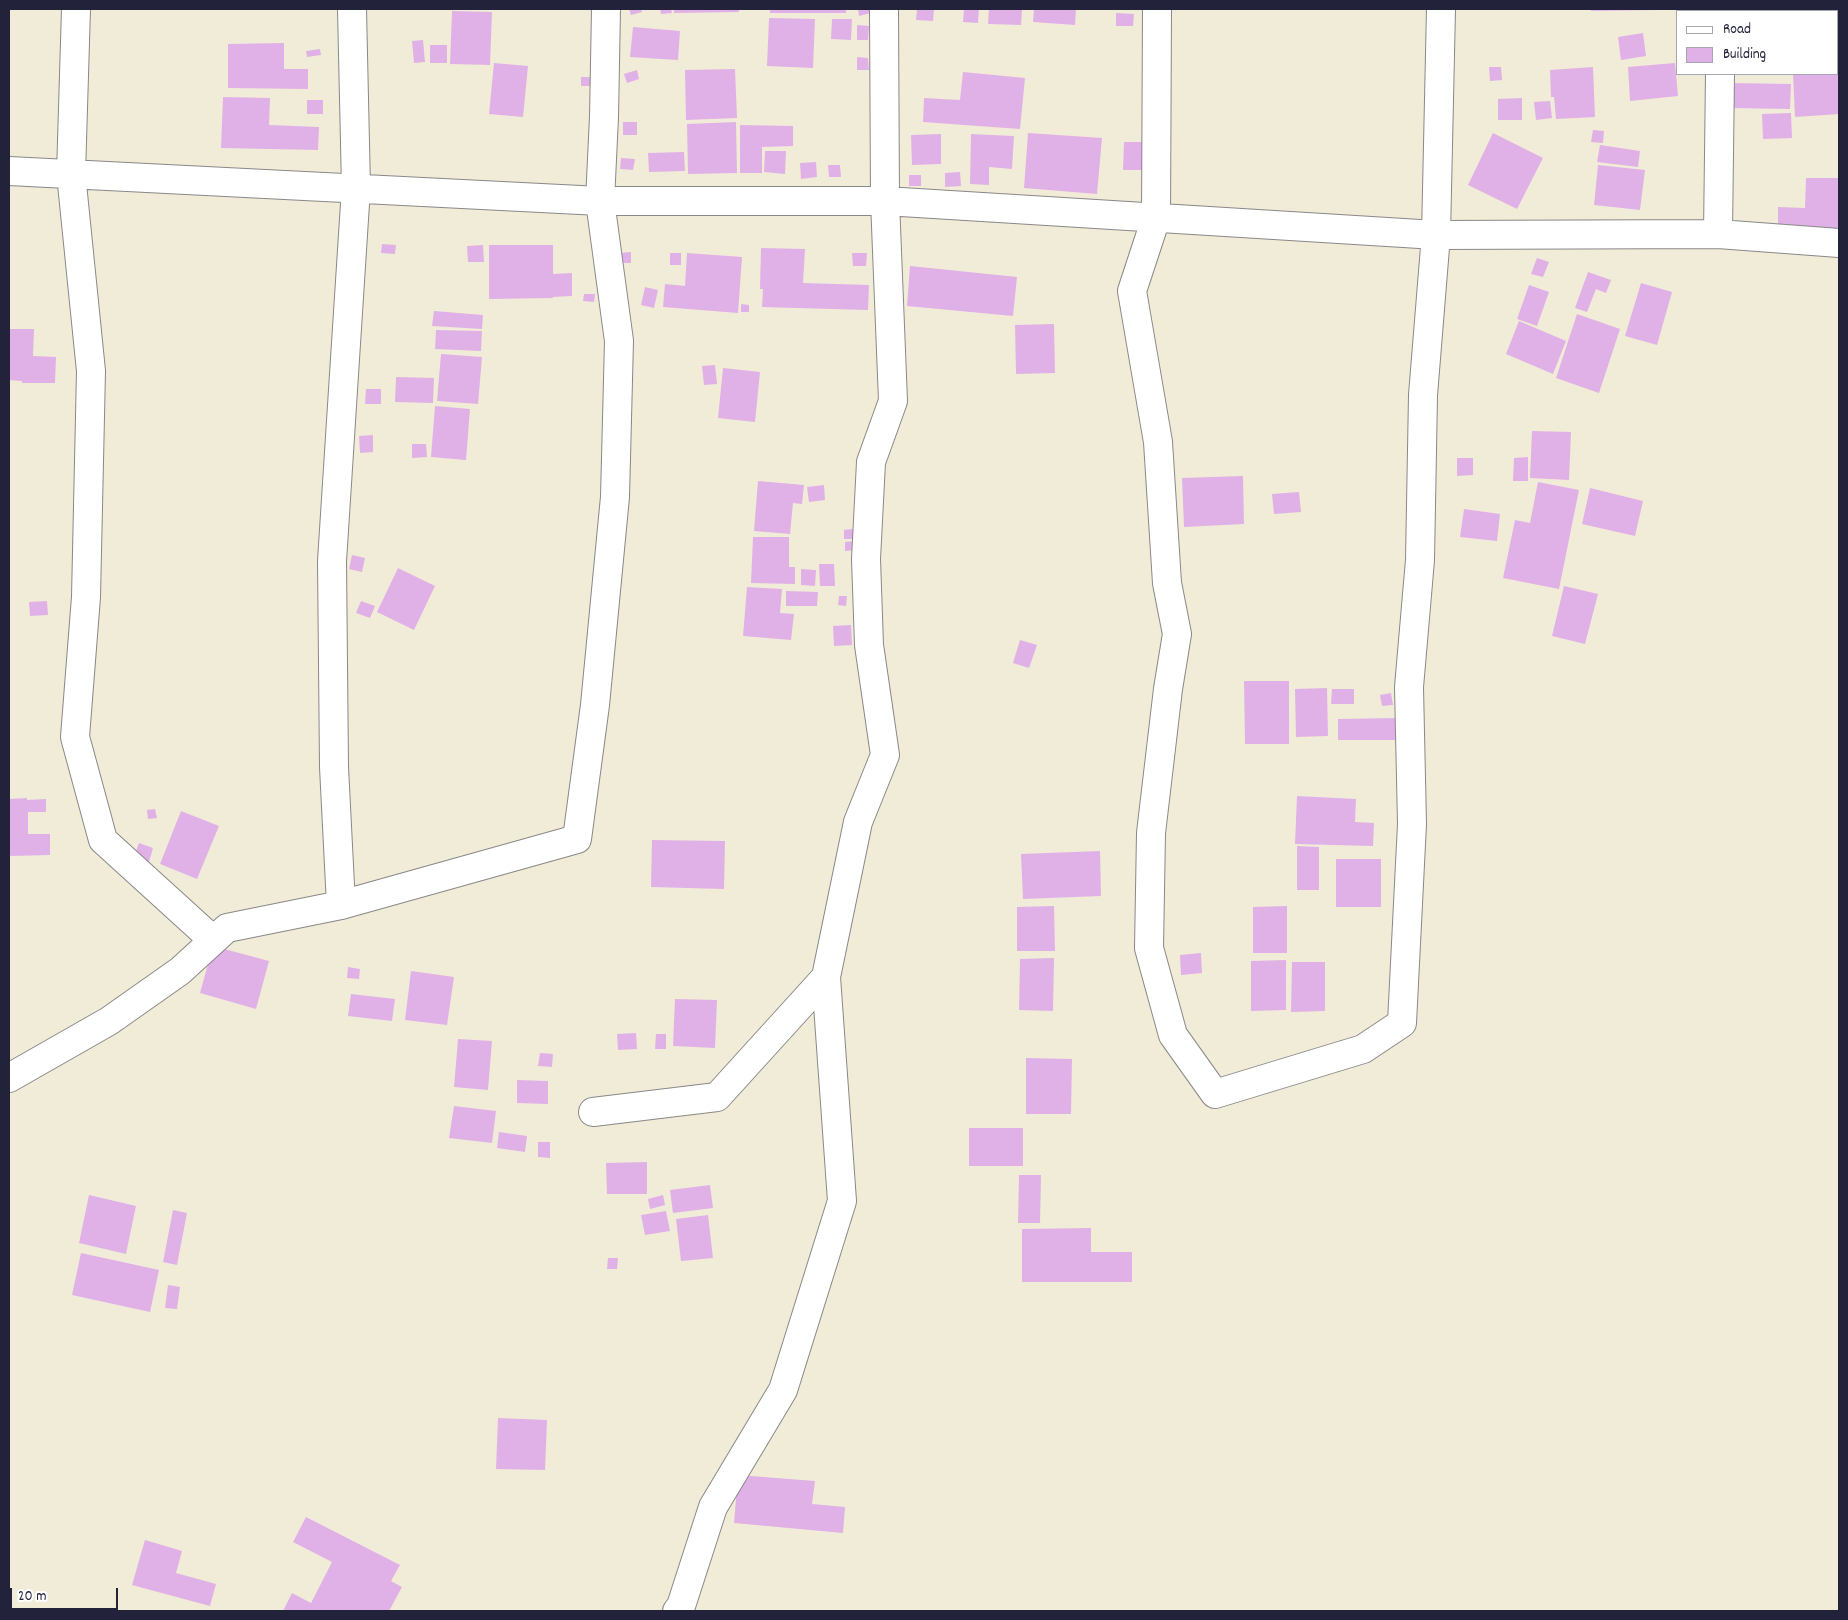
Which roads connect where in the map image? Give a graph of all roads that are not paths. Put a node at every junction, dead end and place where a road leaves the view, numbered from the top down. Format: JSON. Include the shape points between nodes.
{"nodes":[{"id":1,"x":76,"y":9,"type":"edge"},
{"id":2,"x":352,"y":9,"type":"edge"},
{"id":3,"x":606,"y":9,"type":"edge"},
{"id":4,"x":884,"y":9,"type":"edge"},
{"id":5,"x":1157,"y":9,"type":"edge"},
{"id":6,"x":1441,"y":9,"type":"edge"},
{"id":7,"x":1720,"y":75,"type":"edge"},
{"id":8,"x":9,"y":171,"type":"edge"},
{"id":9,"x":71,"y":174,"type":"junction"},
{"id":10,"x":356,"y":188,"type":"junction"},
{"id":11,"x":600,"y":201,"type":"junction"},
{"id":12,"x":886,"y":201,"type":"junction"},
{"id":13,"x":1156,"y":218,"type":"junction"},
{"id":14,"x":1718,"y":234,"type":"junction"},
{"id":15,"x":1436,"y":235,"type":"junction"},
{"id":16,"x":1839,"y":243,"type":"edge"},
{"id":17,"x":341,"y":905,"type":"junction"},
{"id":18,"x":213,"y":940,"type":"junction"},
{"id":19,"x":826,"y":977,"type":"junction"},
{"id":20,"x":9,"y":1078,"type":"edge"},
{"id":21,"x":593,"y":1112,"type":"dead end"},
{"id":22,"x":677,"y":1611,"type":"edge"}],
"edges":[{"from":1,"to":9,"type":"street"},
{"from":2,"to":10,"type":"street"},
{"from":3,"to":11,"type":"street"},
{"from":4,"to":12,"type":"street"},
{"from":5,"to":13,"type":"street"},
{"from":6,"to":15,"type":"street"},
{"from":7,"to":14,"type":"street"},
{"from":8,"to":9,"type":"street"},
{"from":9,"to":10,"type":"street"},
{"from":9,"to":18,"type":"street","via":[[91,372],[86,597],[75,737],[103,840]]},
{"from":10,"to":11,"type":"street"},
{"from":10,"to":17,"type":"street","via":[[332,561],[334,767]]},
{"from":11,"to":12,"type":"street"},
{"from":11,"to":17,"type":"street","via":[[619,341],[615,497],[595,705],[577,839]]},
{"from":12,"to":13,"type":"street"},
{"from":12,"to":19,"type":"street","via":[[893,400],[871,462],[866,559],[869,645],[885,755],[858,822]]},
{"from":13,"to":15,"type":"street"},
{"from":13,"to":15,"type":"street","via":[[1132,291],[1158,442],[1167,583],[1177,634],[1151,833],[1150,948],[1173,1035],[1215,1094],[1364,1049],[1402,1023],[1412,824],[1409,687],[1420,560],[1423,395]]},
{"from":14,"to":15,"type":"street"},
{"from":14,"to":16,"type":"street"},
{"from":17,"to":18,"type":"street","via":[[227,928]]},
{"from":18,"to":20,"type":"street","via":[[180,971],[109,1021]]},
{"from":19,"to":21,"type":"street","via":[[717,1097]]},
{"from":19,"to":22,"type":"street","via":[[842,1201],[783,1390],[712,1507]]}]}
